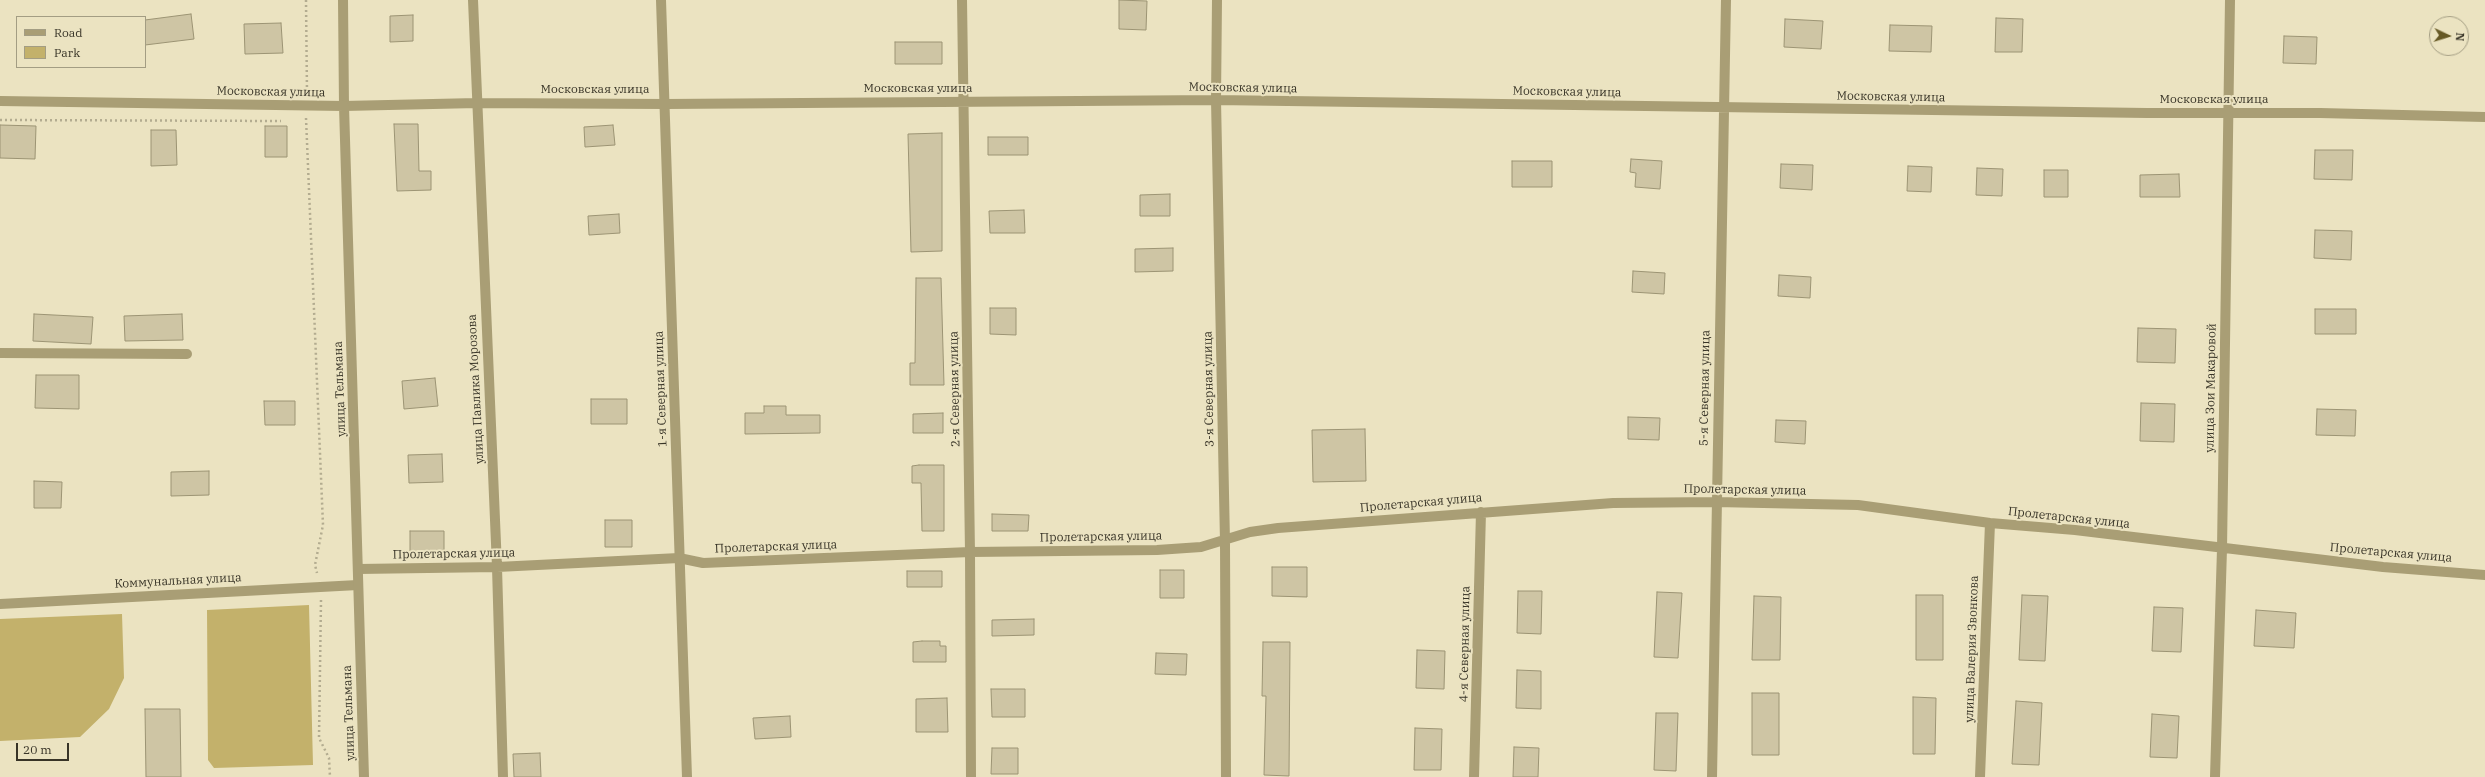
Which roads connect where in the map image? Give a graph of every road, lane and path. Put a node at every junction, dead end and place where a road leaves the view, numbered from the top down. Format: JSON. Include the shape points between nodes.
{"nodes":[{"id":1,"x":306,"y":0,"type":"edge"},
{"id":2,"x":343,"y":0,"type":"edge"},
{"id":3,"x":473,"y":0,"type":"edge"},
{"id":4,"x":662,"y":0,"type":"edge"},
{"id":5,"x":962,"y":0,"type":"edge"},
{"id":6,"x":1217,"y":0,"type":"edge"},
{"id":7,"x":1726,"y":0,"type":"edge"},
{"id":8,"x":2230,"y":0,"type":"edge"},
{"id":9,"x":1216,"y":100,"type":"junction"},
{"id":10,"x":0,"y":101,"type":"edge"},
{"id":11,"x":964,"y":102,"type":"junction"},
{"id":12,"x":477,"y":103,"type":"junction"},
{"id":13,"x":666,"y":104,"type":"junction"},
{"id":14,"x":307,"y":106,"type":"junction"},
{"id":15,"x":344,"y":106,"type":"junction"},
{"id":16,"x":1723,"y":108,"type":"junction"},
{"id":17,"x":2228,"y":113,"type":"junction"},
{"id":18,"x":2485,"y":117,"type":"edge"},
{"id":19,"x":306,"y":118,"type":"junction"},
{"id":20,"x":299,"y":119,"type":"dead end"},
{"id":21,"x":0,"y":120,"type":"edge"},
{"id":22,"x":285,"y":120,"type":"dead end"},
{"id":23,"x":0,"y":353,"type":"edge"},
{"id":24,"x":187,"y":354,"type":"dead end"},
{"id":25,"x":1716,"y":502,"type":"junction"},
{"id":26,"x":1481,"y":512,"type":"junction"},
{"id":27,"x":1990,"y":523,"type":"junction"},
{"id":28,"x":1225,"y":542,"type":"junction"},
{"id":29,"x":2222,"y":549,"type":"junction"},
{"id":30,"x":970,"y":552,"type":"junction"},
{"id":31,"x":679,"y":558,"type":"junction"},
{"id":32,"x":497,"y":567,"type":"junction"},
{"id":33,"x":358,"y":569,"type":"junction"},
{"id":34,"x":2485,"y":575,"type":"edge"},
{"id":35,"x":358,"y":585,"type":"junction"},
{"id":36,"x":321,"y":587,"type":"junction"},
{"id":37,"x":0,"y":604,"type":"edge"},
{"id":38,"x":330,"y":777,"type":"edge"},
{"id":39,"x":364,"y":777,"type":"edge"},
{"id":40,"x":503,"y":777,"type":"edge"},
{"id":41,"x":687,"y":777,"type":"edge"},
{"id":42,"x":971,"y":777,"type":"edge"},
{"id":43,"x":1226,"y":777,"type":"edge"},
{"id":44,"x":1474,"y":777,"type":"edge"},
{"id":45,"x":1712,"y":777,"type":"edge"},
{"id":46,"x":1980,"y":777,"type":"edge"},
{"id":47,"x":2216,"y":777,"type":"edge"}],
"edges":[{"from":1,"to":14,"type":"path"},
{"from":2,"to":15,"type":"street","name":"улица Тельмана"},
{"from":3,"to":12,"type":"street","name":"улица Павлика Морозова"},
{"from":4,"to":13,"type":"street","name":"1-я Северная улица"},
{"from":5,"to":11,"type":"street","name":"2-я Северная улица"},
{"from":6,"to":9,"type":"street","name":"3-я Северная улица"},
{"from":7,"to":16,"type":"street","name":"5-я Северная улица"},
{"from":8,"to":17,"type":"street","name":"улица Зои Макаровой"},
{"from":9,"to":11,"type":"street","name":"Московская улица"},
{"from":9,"to":16,"type":"street","name":"Московская улица"},
{"from":9,"to":28,"type":"street","name":"3-я Северная улица"},
{"from":10,"to":14,"type":"street","name":"Московская улица"},
{"from":11,"to":13,"type":"street","name":"Московская улица"},
{"from":11,"to":30,"type":"street","name":"2-я Северная улица"},
{"from":12,"to":13,"type":"street","name":"Московская улица"},
{"from":12,"to":15,"type":"street","name":"Московская улица"},
{"from":12,"to":32,"type":"street","name":"улица Павлика Морозова"},
{"from":13,"to":31,"type":"street","name":"1-я Северная улица"},
{"from":14,"to":15,"type":"street","name":"Московская улица"},
{"from":14,"to":19,"type":"path"},
{"from":15,"to":33,"type":"street","name":"улица Тельмана"},
{"from":16,"to":17,"type":"street","name":"Московская улица"},
{"from":16,"to":25,"type":"street","name":"5-я Северная улица"},
{"from":17,"to":18,"type":"street","name":"Московская улица"},
{"from":17,"to":29,"type":"street","name":"улица Зои Макаровой"},
{"from":19,"to":20,"type":"path"},
{"from":19,"to":36,"type":"path","via":[[323,525],[315,565]]},
{"from":21,"to":22,"type":"path"},
{"from":23,"to":24,"type":"street"},
{"from":25,"to":26,"type":"street","name":"Пролетарская улица","via":[[1613,503]]},
{"from":25,"to":27,"type":"street","name":"Пролетарская улица","via":[[1858,505]]},
{"from":25,"to":45,"type":"street","name":"5-я Северная улица"},
{"from":26,"to":28,"type":"street","name":"Пролетарская улица","via":[[1278,528],[1250,532]]},
{"from":26,"to":44,"type":"street","name":"4-я Северная улица"},
{"from":27,"to":29,"type":"street","name":"Пролетарская улица","via":[[2075,530]]},
{"from":27,"to":46,"type":"street","name":"улица Валерия Звонкова"},
{"from":28,"to":30,"type":"street","name":"Пролетарская улица","via":[[1201,547],[1156,550]]},
{"from":28,"to":43,"type":"street","name":"3-я Северная улица"},
{"from":29,"to":34,"type":"street","name":"Пролетарская улица","via":[[2383,567]]},
{"from":29,"to":47,"type":"street","name":"улица Зои Макаровой"},
{"from":30,"to":31,"type":"street","name":"Пролетарская улица","via":[[703,563]]},
{"from":30,"to":42,"type":"street","name":"2-я Северная улица"},
{"from":31,"to":32,"type":"street","name":"Пролетарская улица"},
{"from":31,"to":41,"type":"street","name":"1-я Северная улица"},
{"from":32,"to":33,"type":"street","name":"Пролетарская улица"},
{"from":32,"to":40,"type":"street","name":"улица Павлика Морозова"},
{"from":33,"to":35,"type":"street","name":"улица Тельмана"},
{"from":35,"to":36,"type":"street","name":"Коммунальная улица"},
{"from":35,"to":39,"type":"street","name":"улица Тельмана"},
{"from":36,"to":37,"type":"street","name":"Коммунальная улица"},
{"from":36,"to":38,"type":"path","via":[[320,738],[329,758]]}]}
